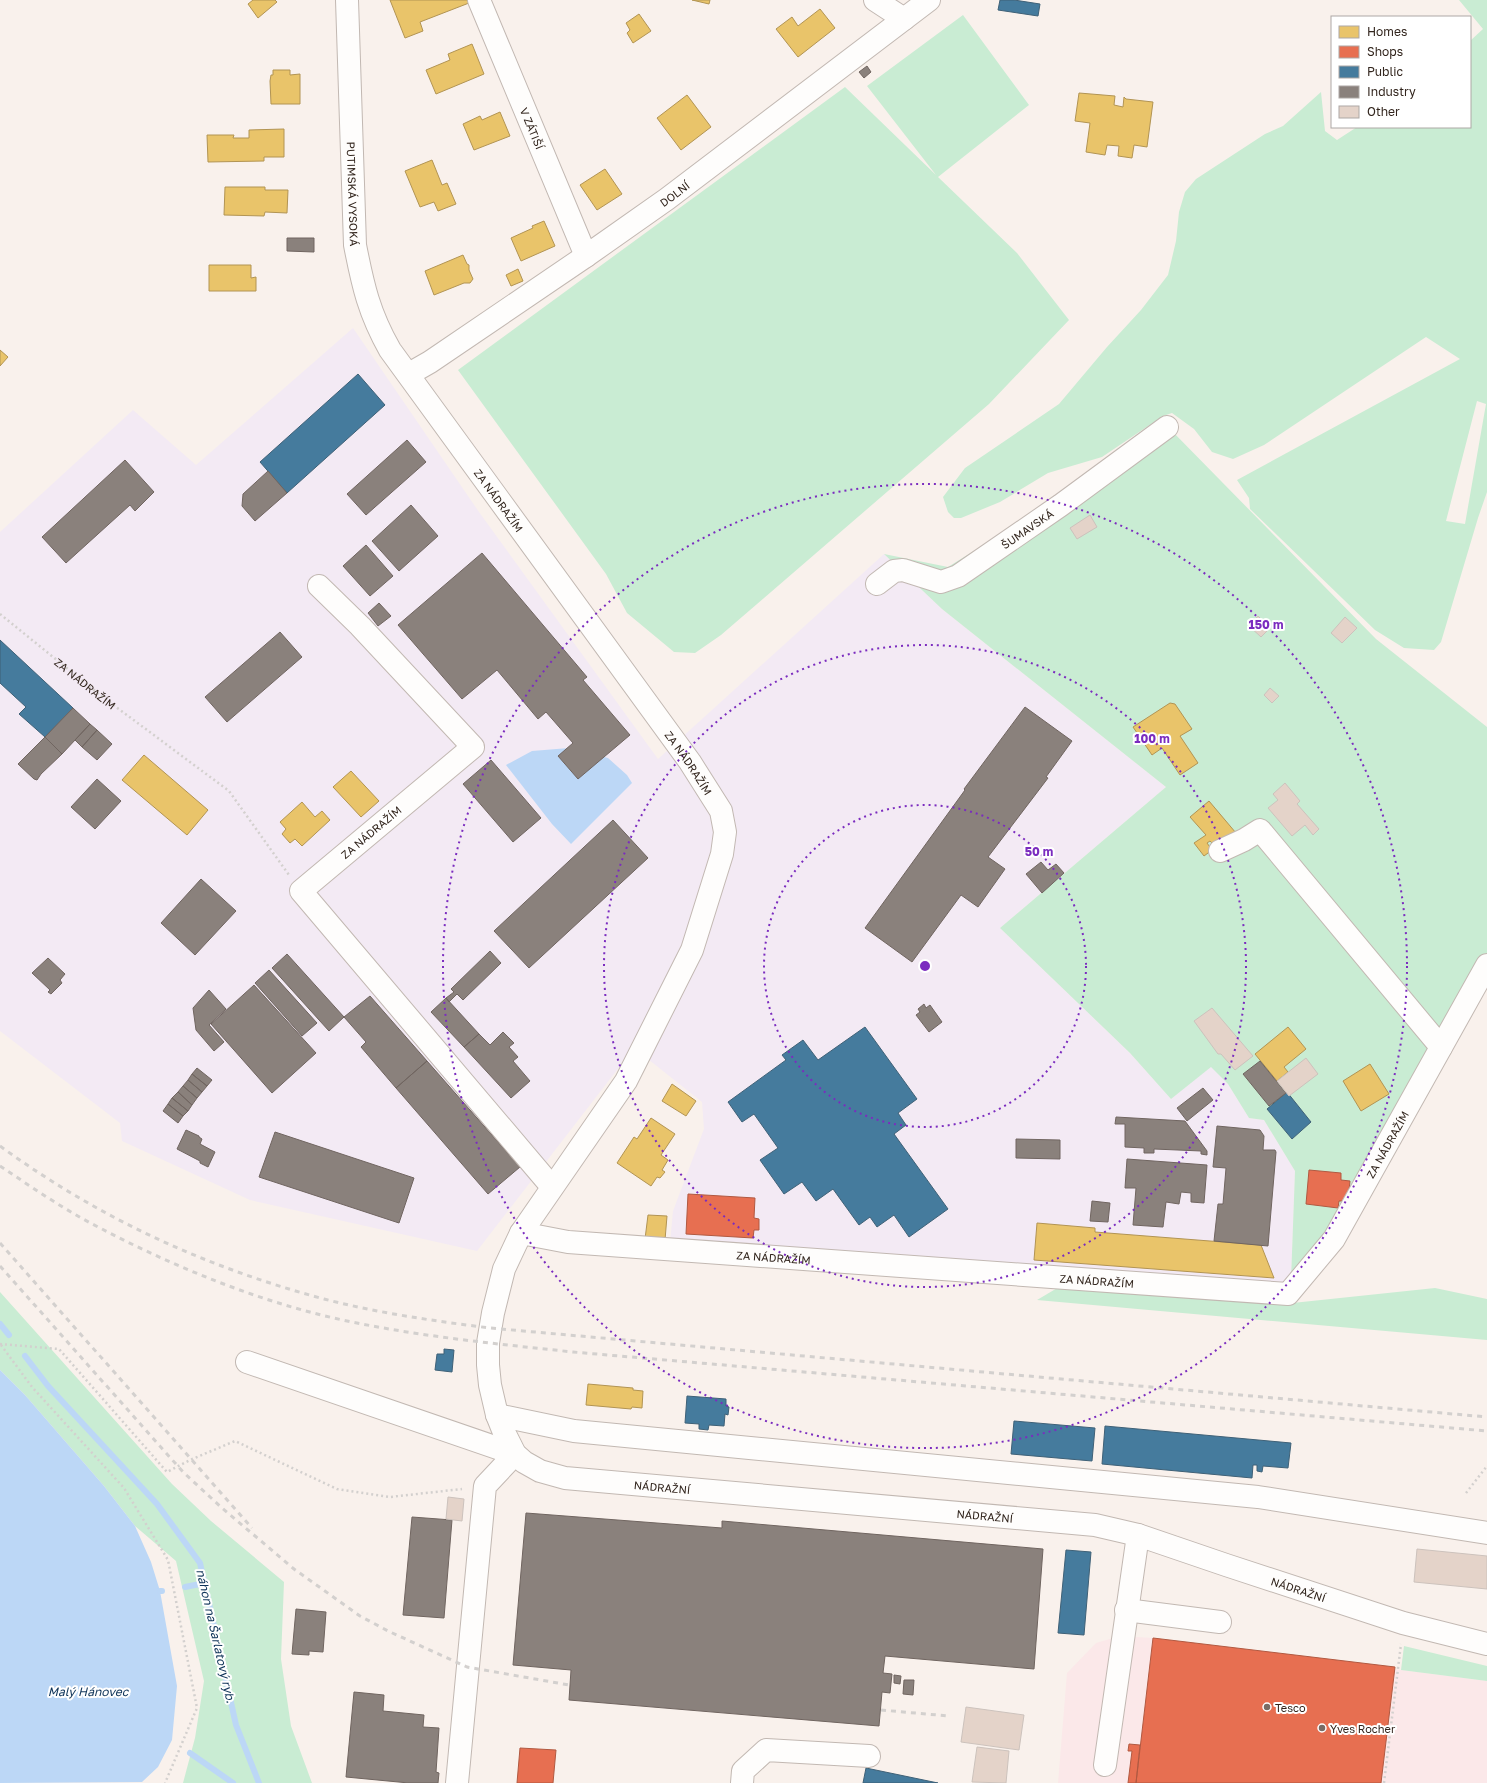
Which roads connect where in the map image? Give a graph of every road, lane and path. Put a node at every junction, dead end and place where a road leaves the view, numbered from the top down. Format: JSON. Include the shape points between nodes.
{"nodes":[{"id":1,"x":346,"y":0,"type":"edge"},
{"id":2,"x":479,"y":0,"type":"edge"},
{"id":3,"x":875,"y":0,"type":"edge"},
{"id":4,"x":929,"y":0,"type":"edge"},
{"id":5,"x":904,"y":19,"type":"junction"},
{"id":6,"x":586,"y":256,"type":"junction"},
{"id":7,"x":409,"y":374,"type":"junction"},
{"id":8,"x":1167,"y":428,"type":"dead end"},
{"id":9,"x":877,"y":584,"type":"dead end"},
{"id":10,"x":319,"y":586,"type":"dead end"},
{"id":11,"x":0,"y":614,"type":"edge"},
{"id":12,"x":1220,"y":851,"type":"dead end"},
{"id":13,"x":301,"y":891,"type":"junction"},
{"id":14,"x":1487,"y":965,"type":"edge"},
{"id":15,"x":1441,"y":1047,"type":"junction"},
{"id":16,"x":552,"y":1187,"type":"junction"},
{"id":17,"x":521,"y":1233,"type":"junction"},
{"id":18,"x":0,"y":1344,"type":"edge"},
{"id":19,"x":248,"y":1362,"type":"dead end"},
{"id":20,"x":497,"y":1415,"type":"junction"},
{"id":21,"x":515,"y":1454,"type":"junction"},
{"id":22,"x":1487,"y":1466,"type":"edge"},
{"id":23,"x":485,"y":1486,"type":"junction"},
{"id":24,"x":1466,"y":1493,"type":"dead end"},
{"id":25,"x":1487,"y":1533,"type":"edge"},
{"id":26,"x":1138,"y":1535,"type":"junction"},
{"id":27,"x":1126,"y":1610,"type":"junction"},
{"id":28,"x":1220,"y":1622,"type":"dead end"},
{"id":29,"x":1401,"y":1642,"type":"dead end"},
{"id":30,"x":1487,"y":1644,"type":"edge"},
{"id":31,"x":869,"y":1756,"type":"dead end"},
{"id":32,"x":1105,"y":1765,"type":"dead end"},
{"id":33,"x":165,"y":1783,"type":"edge"},
{"id":34,"x":457,"y":1783,"type":"edge"},
{"id":35,"x":742,"y":1783,"type":"edge"},
{"id":36,"x":1384,"y":1783,"type":"edge"}],
"edges":[{"from":1,"to":7,"type":"street","name":"PUTIMSKÁ VYSOKÁ","via":[[355,244],[373,316],[390,350]]},
{"from":2,"to":6,"type":"street","name":"V ZÁTIŠÍ"},
{"from":3,"to":5,"type":"street"},
{"from":4,"to":5,"type":"street","name":"DOLNÍ"},
{"from":5,"to":6,"type":"street","name":"DOLNÍ","via":[[673,194]]},
{"from":6,"to":7,"type":"street","name":"DOLNÍ"},
{"from":7,"to":16,"type":"street","name":"ZA NÁDRAŽÍM","via":[[690,762],[721,811],[725,832],[722,854],[692,950],[626,1081]]},
{"from":8,"to":9,"type":"street","name":"ŠUMAVSKÁ","via":[[958,576],[941,582],[903,570],[894,570]]},
{"from":10,"to":13,"type":"street","name":"ZA NÁDRAŽÍM","via":[[473,747]]},
{"from":11,"to":13,"type":"path","name":"ZA NÁDRAŽÍM","via":[[100,696],[229,791]]},
{"from":12,"to":15,"type":"street","via":[[1260,830]]},
{"from":13,"to":16,"type":"street"},
{"from":14,"to":15,"type":"street","name":"ZA NÁDRAŽÍM"},
{"from":15,"to":17,"type":"street","name":"ZA NÁDRAŽÍM","via":[[1334,1239],[1288,1294],[568,1242]]},
{"from":16,"to":17,"type":"street","name":"ZA NÁDRAŽÍM"},
{"from":17,"to":20,"type":"street","name":"ZA NÁDRAŽÍM","via":[[500,1283],[488,1343],[490,1385]]},
{"from":18,"to":23,"type":"path","via":[[59,1349],[167,1472],[235,1440],[337,1489],[390,1497]]},
{"from":18,"to":33,"type":"path","via":[[32,1386],[124,1488],[168,1560],[197,1708]]},
{"from":19,"to":21,"type":"street"},
{"from":20,"to":21,"type":"street","name":"NÁDRAŽNÍ"},
{"from":20,"to":25,"type":"street","via":[[574,1431],[1258,1497]]},
{"from":21,"to":23,"type":"street"},
{"from":21,"to":26,"type":"street","name":"NÁDRAŽNÍ","via":[[540,1471],[565,1478],[1095,1526]]},
{"from":22,"to":24,"type":"path"},
{"from":23,"to":34,"type":"street"},
{"from":26,"to":27,"type":"street"},
{"from":26,"to":30,"type":"street","name":"NÁDRAŽNÍ","via":[[1403,1623]]},
{"from":27,"to":28,"type":"street"},
{"from":27,"to":32,"type":"street"},
{"from":29,"to":36,"type":"path"},
{"from":31,"to":35,"type":"street","via":[[766,1750],[743,1771]]}]}
